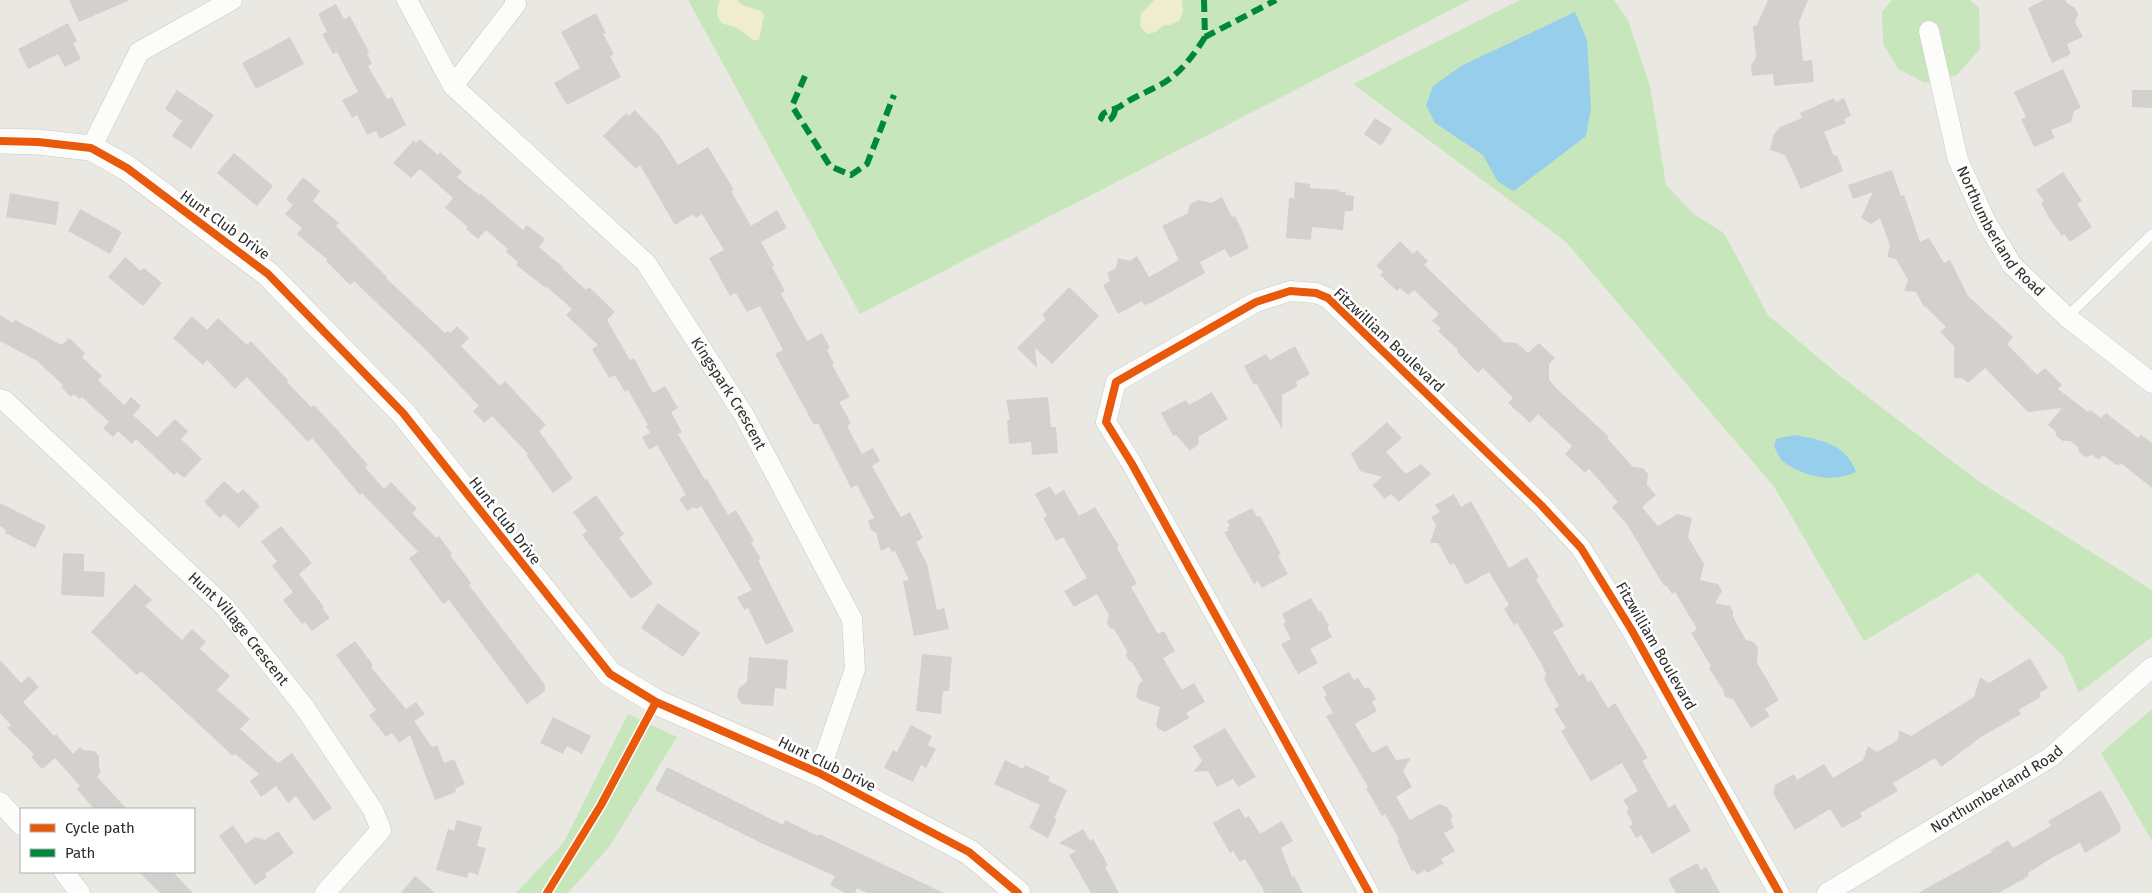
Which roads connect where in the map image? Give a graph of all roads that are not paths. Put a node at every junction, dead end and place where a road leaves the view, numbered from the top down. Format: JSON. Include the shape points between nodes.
{"nodes":[{"id":1,"x":232,"y":0,"type":"edge"},
{"id":2,"x":407,"y":0,"type":"edge"},
{"id":3,"x":515,"y":0,"type":"edge"},
{"id":4,"x":1929,"y":31,"type":"dead end"},
{"id":5,"x":453,"y":86,"type":"junction"},
{"id":6,"x":0,"y":141,"type":"edge"},
{"id":7,"x":91,"y":148,"type":"junction"},
{"id":8,"x":2152,"y":234,"type":"edge"},
{"id":9,"x":2067,"y":317,"type":"junction"},
{"id":10,"x":2152,"y":384,"type":"edge"},
{"id":11,"x":2,"y":404,"type":"edge"},
{"id":12,"x":2152,"y":667,"type":"edge"},
{"id":13,"x":820,"y":774,"type":"junction"},
{"id":14,"x":0,"y":802,"type":"edge"},
{"id":15,"x":20,"y":824,"type":"edge"},
{"id":16,"x":65,"y":873,"type":"edge"},
{"id":17,"x":1013,"y":891,"type":"edge"},
{"id":18,"x":80,"y":893,"type":"edge"},
{"id":19,"x":324,"y":893,"type":"edge"},
{"id":20,"x":1369,"y":893,"type":"edge"},
{"id":21,"x":1779,"y":893,"type":"edge"},
{"id":22,"x":1827,"y":893,"type":"edge"}],
"edges":[{"from":1,"to":7,"type":"street","via":[[139,52]]},
{"from":2,"to":5,"type":"street","name":"Kingspark Crescent"},
{"from":3,"to":5,"type":"street","via":[[516,4]]},
{"from":4,"to":9,"type":"street","name":"Northumberland Road","via":[[1958,160],[1986,222],[2012,265]]},
{"from":5,"to":13,"type":"street","name":"Kingspark Crescent","via":[[646,263],[748,423],[852,619],[855,669]]},
{"from":6,"to":7,"type":"street","name":"Hunt Club Drive"},
{"from":7,"to":13,"type":"street","name":"Hunt Club Drive","via":[[127,168],[268,274],[403,413],[610,674],[656,702]]},
{"from":8,"to":9,"type":"lane"},
{"from":9,"to":10,"type":"street","name":"Northumberland Road"},
{"from":11,"to":19,"type":"street","name":"Hunt Village Crescent","via":[[225,607],[305,708],[374,810],[381,830]]},
{"from":12,"to":22,"type":"street","name":"Northumberland Road","via":[[2051,757]]},
{"from":13,"to":17,"type":"street","name":"Hunt Club Drive","via":[[969,852]]},
{"from":14,"to":15,"type":"street"},
{"from":16,"to":18,"type":"street"},
{"from":20,"to":21,"type":"street","name":"Fitzwilliam Boulevard","via":[[1106,422],[1116,382],[1217,322],[1256,302],[1290,291],[1316,293],[1328,298],[1581,548],[1631,630]]}]}
